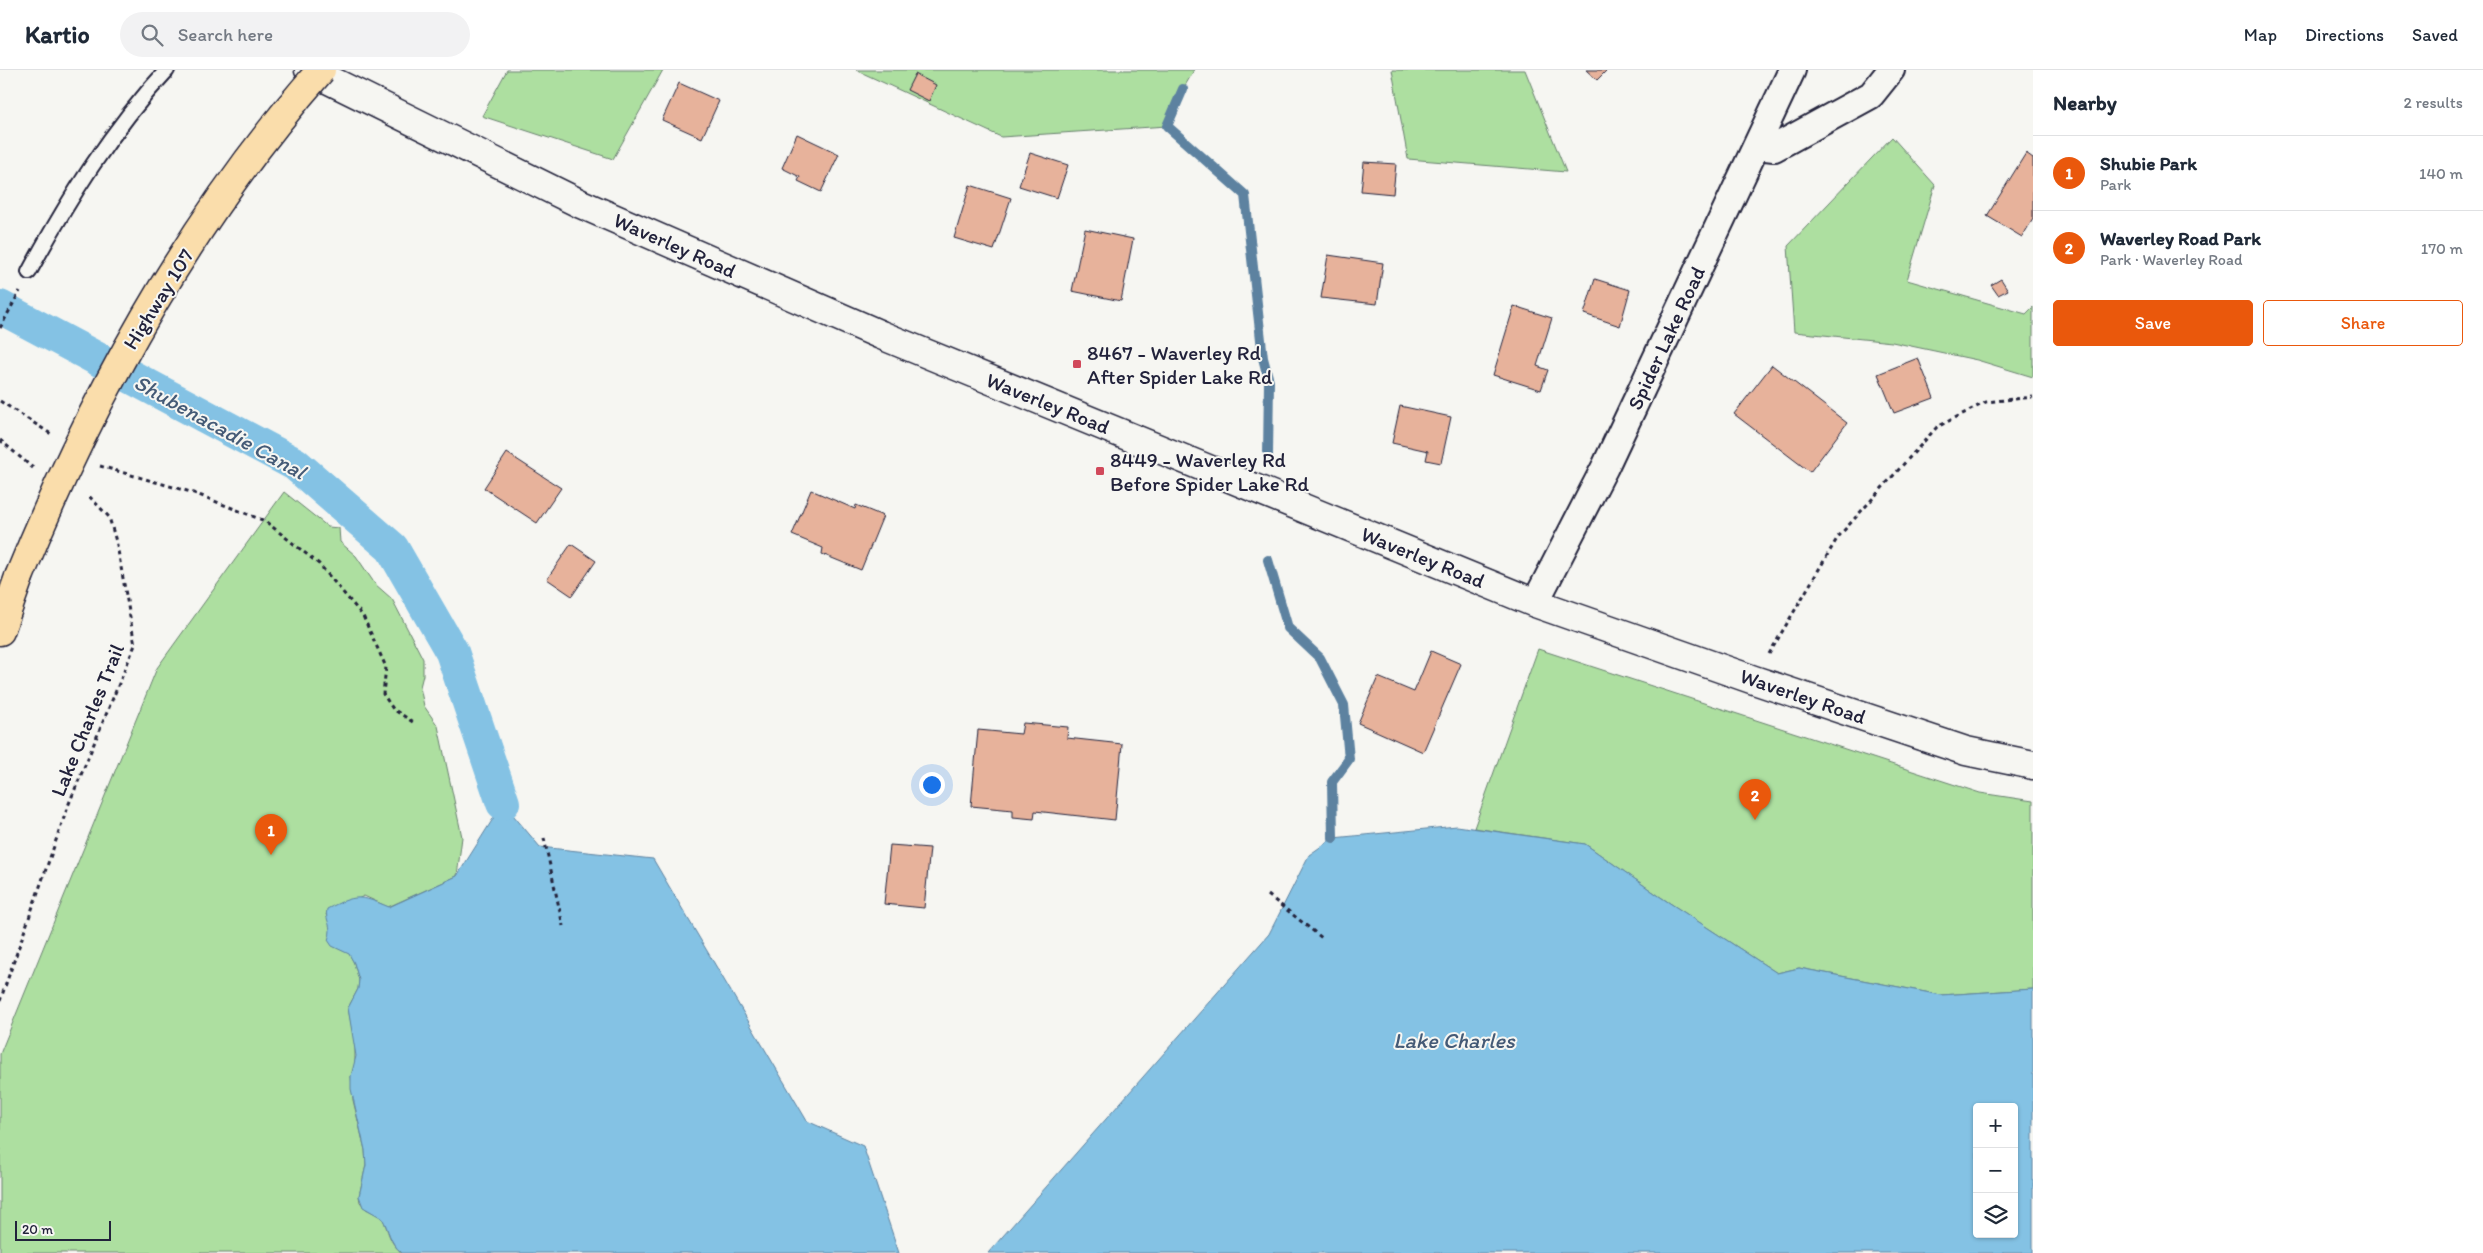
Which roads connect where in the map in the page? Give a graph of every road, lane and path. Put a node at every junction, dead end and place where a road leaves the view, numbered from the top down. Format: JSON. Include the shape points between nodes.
{"nodes":[{"id":1,"x":167,"y":70,"type":"edge"},
{"id":2,"x":309,"y":70,"type":"edge"},
{"id":3,"x":321,"y":70,"type":"edge"},
{"id":4,"x":1792,"y":70,"type":"edge"},
{"id":5,"x":1891,"y":70,"type":"edge"},
{"id":6,"x":1757,"y":146,"type":"junction"},
{"id":7,"x":29,"y":272,"type":"dead end"},
{"id":8,"x":13,"y":304,"type":"dead end"},
{"id":9,"x":0,"y":328,"type":"edge"},
{"id":10,"x":2033,"y":397,"type":"edge"},
{"id":11,"x":0,"y":401,"type":"edge"},
{"id":12,"x":54,"y":436,"type":"dead end"},
{"id":13,"x":0,"y":440,"type":"edge"},
{"id":14,"x":92,"y":461,"type":"dead end"},
{"id":15,"x":40,"y":471,"type":"dead end"},
{"id":16,"x":81,"y":491,"type":"dead end"},
{"id":17,"x":19,"y":577,"type":"junction"},
{"id":18,"x":1535,"y":603,"type":"junction"},
{"id":19,"x":0,"y":618,"type":"edge"},
{"id":20,"x":0,"y":631,"type":"edge"},
{"id":21,"x":1754,"y":680,"type":"junction"},
{"id":22,"x":416,"y":724,"type":"dead end"},
{"id":23,"x":2033,"y":765,"type":"edge"},
{"id":24,"x":544,"y":838,"type":"dead end"},
{"id":25,"x":1268,"y":895,"type":"dead end"},
{"id":26,"x":563,"y":926,"type":"dead end"},
{"id":27,"x":1322,"y":938,"type":"dead end"},
{"id":28,"x":0,"y":1001,"type":"edge"}],
"edges":[{"from":1,"to":7,"type":"lane","via":[[112,137],[65,205]]},
{"from":2,"to":18,"type":"main road","name":"Waverley Road","via":[[581,204],[881,335]]},
{"from":3,"to":17,"type":"highway","name":"Highway 107","bridge":true,"via":[[245,164],[122,357],[52,497]]},
{"from":4,"to":6,"type":"street","name":"Spider Lake Road"},
{"from":5,"to":6,"type":"street","via":[[1871,95],[1774,148]]},
{"from":6,"to":18,"type":"street","name":"Spider Lake Road","via":[[1605,467]]},
{"from":8,"to":9,"type":"path"},
{"from":10,"to":21,"type":"path","via":[[1986,402],[1937,427],[1838,537]]},
{"from":11,"to":12,"type":"path"},
{"from":13,"to":15,"type":"path"},
{"from":14,"to":22,"type":"path","via":[[194,493],[265,520],[319,564],[363,616],[386,667],[383,694],[393,709]]},
{"from":16,"to":28,"type":"path","name":"Lake Charles Trail","via":[[108,517],[117,545],[135,646],[68,806]]},
{"from":17,"to":19,"type":"highway","name":"Highway 107"},
{"from":17,"to":20,"type":"highway","name":"Highway 107"},
{"from":18,"to":21,"type":"main road","name":"Waverley Road"},
{"from":21,"to":23,"type":"main road","name":"Waverley Road","via":[[1966,751]]},
{"from":24,"to":26,"type":"path"},
{"from":25,"to":27,"type":"path"}]}
